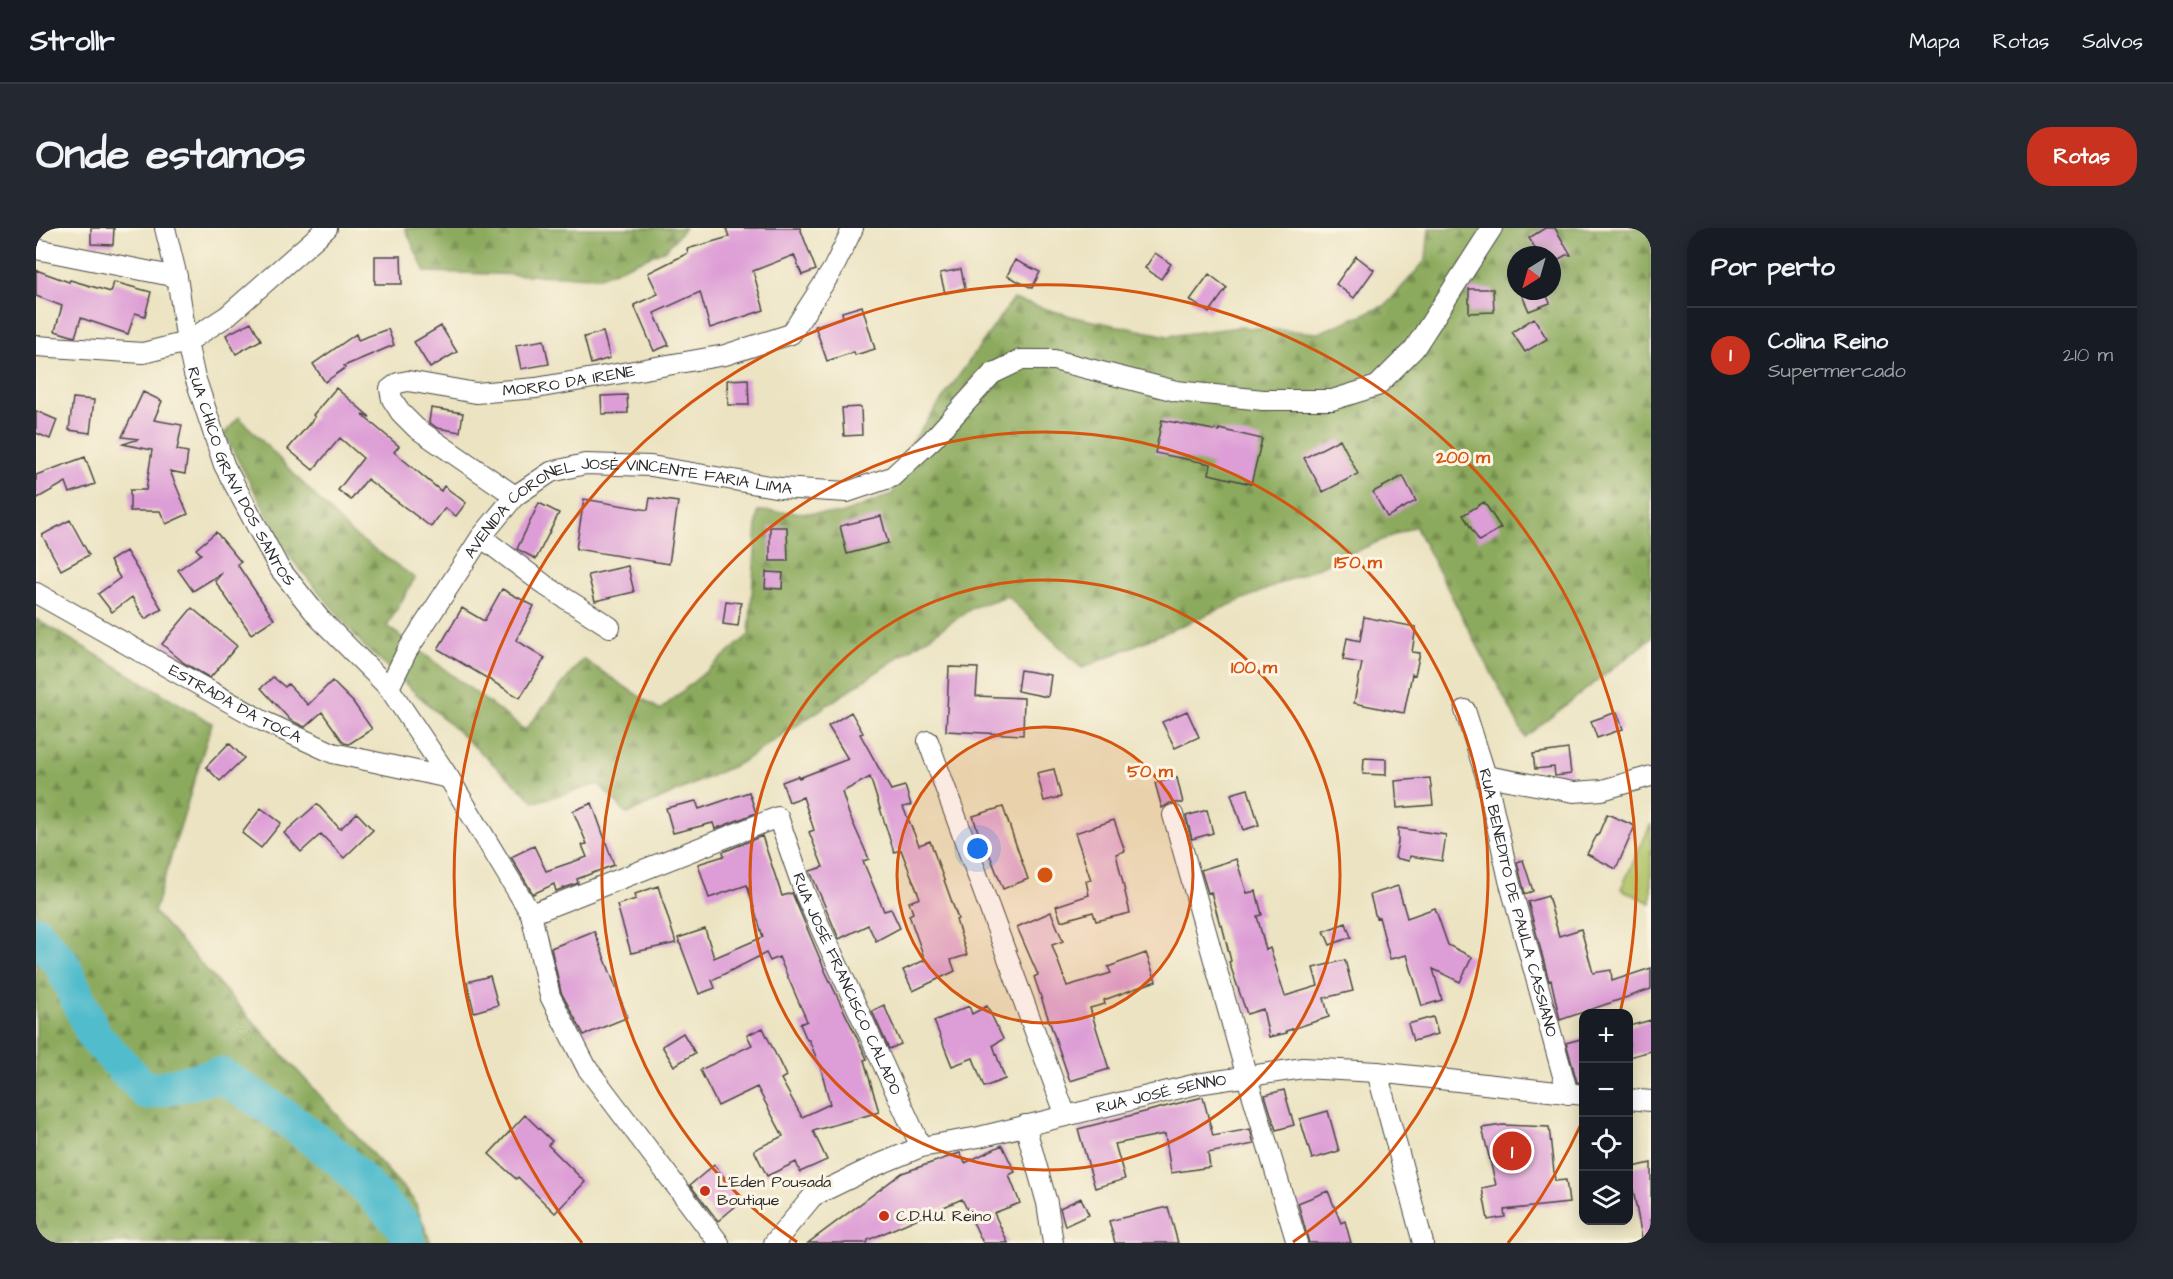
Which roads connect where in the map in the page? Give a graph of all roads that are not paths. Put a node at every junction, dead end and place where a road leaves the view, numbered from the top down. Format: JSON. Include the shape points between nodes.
{"nodes":[{"id":1,"x":165,"y":228,"type":"edge"},
{"id":2,"x":327,"y":228,"type":"edge"},
{"id":3,"x":853,"y":228,"type":"edge"},
{"id":4,"x":1491,"y":228,"type":"edge"},
{"id":5,"x":36,"y":249,"type":"edge"},
{"id":6,"x":177,"y":277,"type":"junction"},
{"id":7,"x":187,"y":342,"type":"junction"},
{"id":8,"x":36,"y":346,"type":"edge"},
{"id":9,"x":515,"y":496,"type":"junction"},
{"id":10,"x":481,"y":537,"type":"junction"},
{"id":11,"x":36,"y":593,"type":"edge"},
{"id":12,"x":610,"y":627,"type":"dead end"},
{"id":13,"x":389,"y":687,"type":"junction"},
{"id":14,"x":1466,"y":710,"type":"dead end"},
{"id":15,"x":928,"y":741,"type":"dead end"},
{"id":16,"x":1486,"y":776,"type":"junction"},
{"id":17,"x":1651,"y":776,"type":"edge"},
{"id":18,"x":449,"y":778,"type":"junction"},
{"id":19,"x":1173,"y":815,"type":"dead end"},
{"id":20,"x":531,"y":914,"type":"junction"},
{"id":21,"x":1377,"y":1072,"type":"junction"},
{"id":22,"x":1246,"y":1077,"type":"junction"},
{"id":23,"x":1576,"y":1095,"type":"edge"},
{"id":24,"x":1633,"y":1099,"type":"edge"},
{"id":25,"x":1651,"y":1101,"type":"edge"},
{"id":26,"x":1066,"y":1116,"type":"junction"},
{"id":27,"x":1025,"y":1125,"type":"junction"},
{"id":28,"x":921,"y":1147,"type":"junction"},
{"id":29,"x":719,"y":1243,"type":"edge"},
{"id":30,"x":774,"y":1243,"type":"edge"},
{"id":31,"x":1053,"y":1243,"type":"edge"},
{"id":32,"x":1297,"y":1243,"type":"edge"},
{"id":33,"x":1423,"y":1243,"type":"edge"}],
"edges":[{"from":1,"to":6,"type":"street","name":"RUA CHICO GRAVI DOS SANTOS"},
{"from":2,"to":7,"type":"street","via":[[227,316]]},
{"from":3,"to":9,"type":"street","name":"MORRO DA IRENE","via":[[833,269],[791,334],[725,356],[536,388],[476,393],[408,381],[390,389],[401,413],[416,428]]},
{"from":4,"to":9,"type":"street","name":"AVENIDA CORONEL JOSÉ VINCENTE FARIA LIMA","via":[[1414,349],[1377,386],[1332,400],[1263,400],[1176,391],[1054,360],[1021,360],[992,374],[892,477],[847,492],[781,488],[651,466],[585,465],[551,472]]},
{"from":5,"to":6,"type":"street"},
{"from":6,"to":7,"type":"street","name":"RUA CHICO GRAVI DOS SANTOS"},
{"from":7,"to":8,"type":"street","via":[[143,353]]},
{"from":7,"to":13,"type":"street","name":"RUA CHICO GRAVI DOS SANTOS","via":[[224,465],[279,568],[320,619]]},
{"from":9,"to":10,"type":"street","name":"AVENIDA CORONEL JOSÉ VINCENTE FARIA LIMA"},
{"from":10,"to":12,"type":"street"},
{"from":10,"to":13,"type":"street","name":"AVENIDA CORONEL JOSÉ VINCENTE FARIA LIMA","via":[[407,651]]},
{"from":11,"to":18,"type":"street","name":"ESTRADA DA TOCA","via":[[263,721],[333,753]]},
{"from":13,"to":18,"type":"street"},
{"from":14,"to":16,"type":"street","name":"RUA BENEDITO DE PAULA CASSIANO"},
{"from":15,"to":26,"type":"street"},
{"from":16,"to":17,"type":"street","via":[[1574,792],[1602,790]]},
{"from":16,"to":23,"type":"street","name":"RUA BENEDITO DE PAULA CASSIANO","via":[[1509,880]]},
{"from":18,"to":20,"type":"street"},
{"from":19,"to":22,"type":"street"},
{"from":20,"to":28,"type":"street","name":"RUA JOSÉ FRANCISCO CALADO","via":[[778,817],[805,894]]},
{"from":20,"to":29,"type":"street","via":[[550,996],[587,1068]]},
{"from":21,"to":22,"type":"street","name":"RUA JOSÉ SENNO","via":[[1303,1068]]},
{"from":21,"to":23,"type":"street","name":"RUA JOSÉ SENNO"},
{"from":21,"to":33,"type":"street"},
{"from":22,"to":26,"type":"street","name":"RUA JOSÉ SENNO","via":[[1197,1084]]},
{"from":22,"to":32,"type":"street"},
{"from":24,"to":25,"type":"street"},
{"from":26,"to":27,"type":"street","name":"RUA JOSÉ SENNO"},
{"from":27,"to":28,"type":"street","name":"RUA JOSÉ SENNO"},
{"from":27,"to":31,"type":"street","via":[[1047,1203]]},
{"from":28,"to":30,"type":"street","name":"RUA JOSÉ SENNO","via":[[813,1196]]}]}
